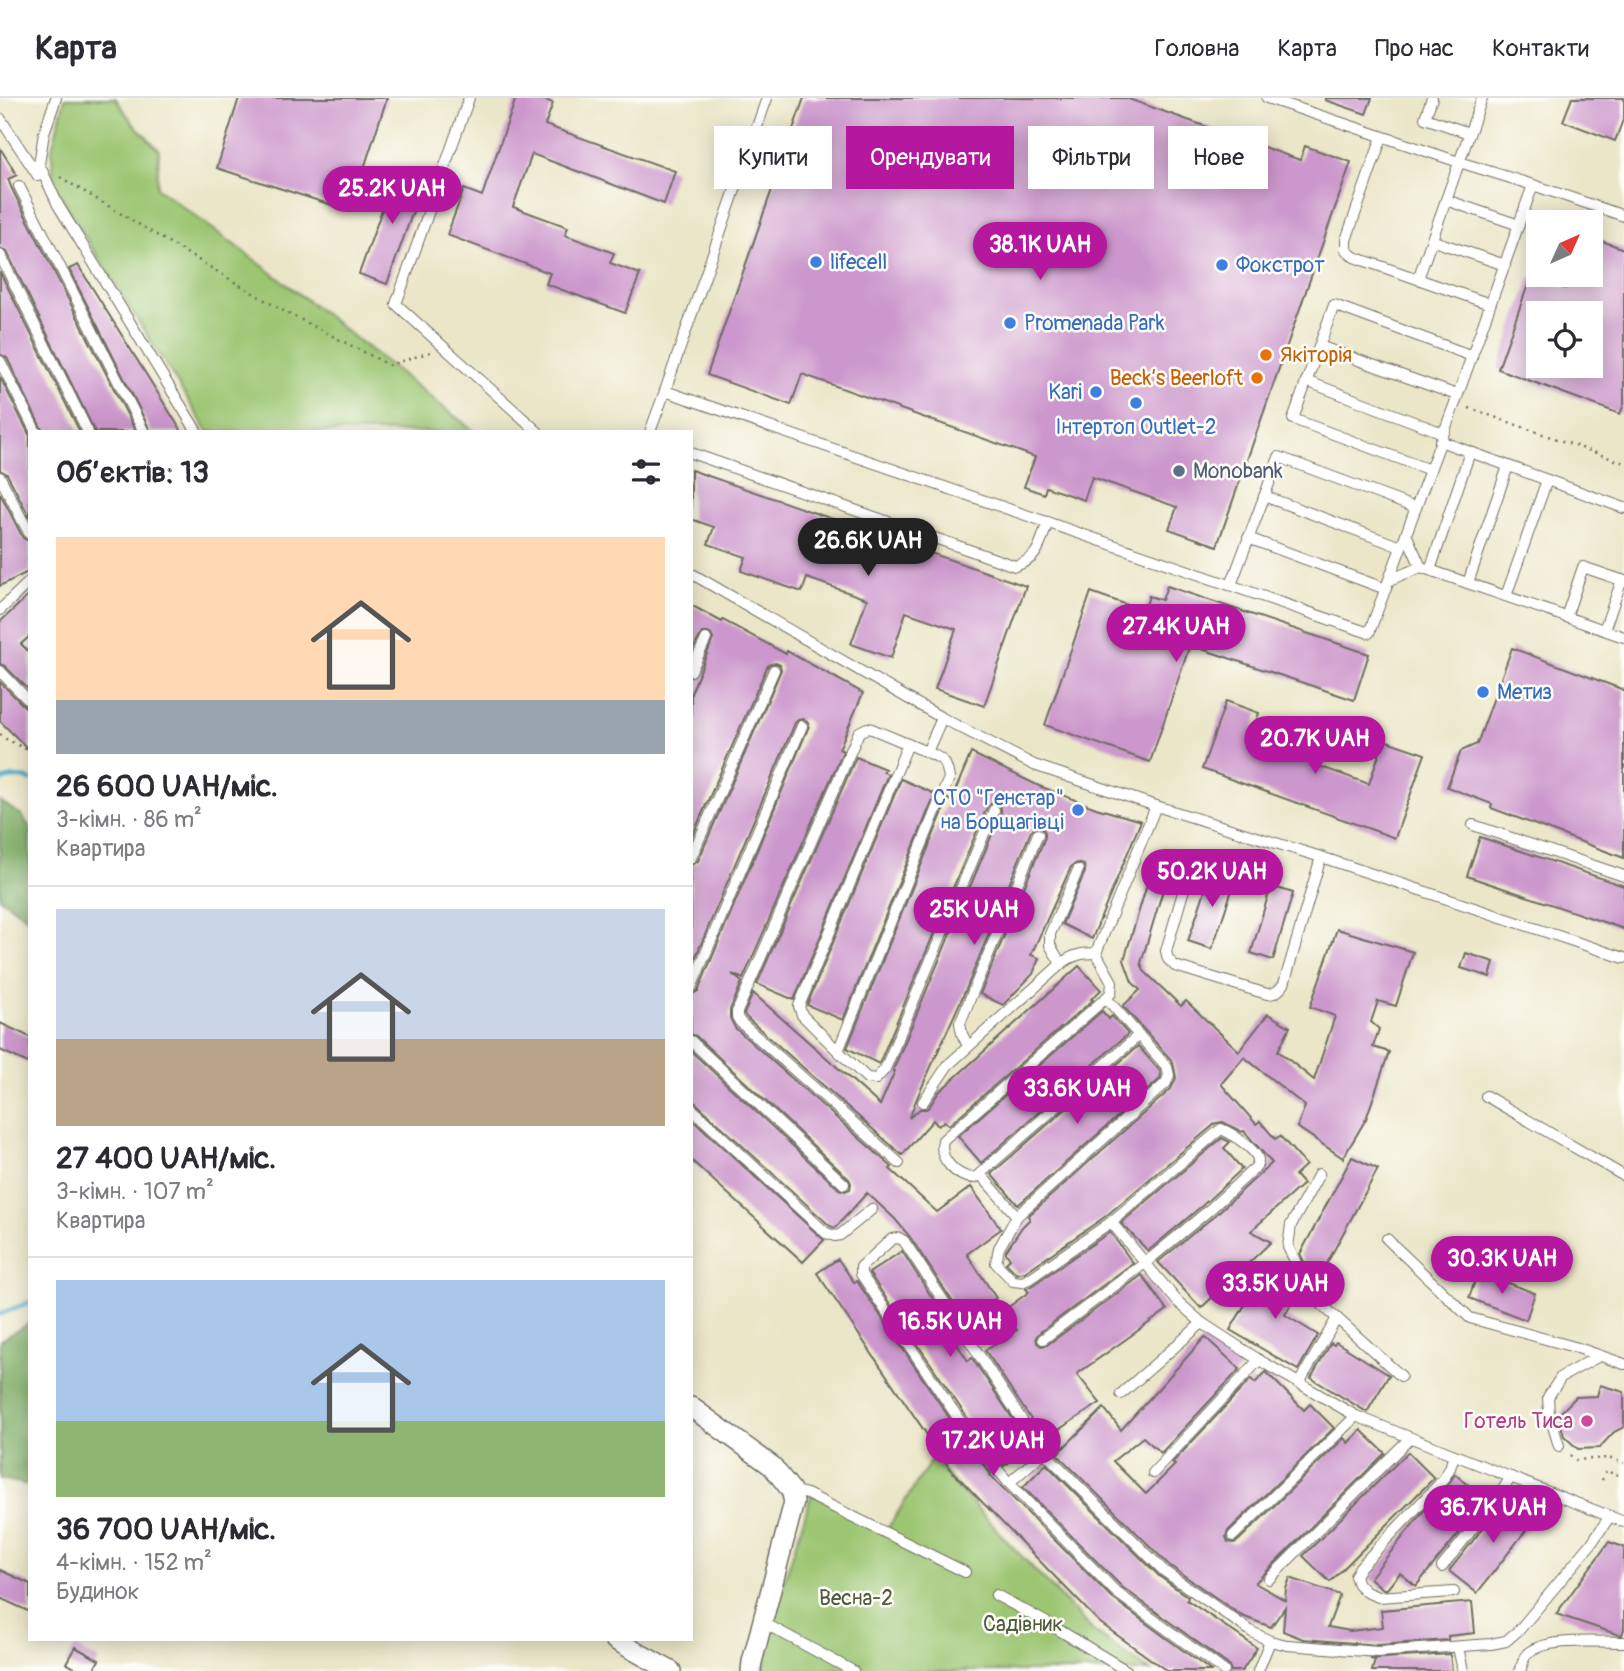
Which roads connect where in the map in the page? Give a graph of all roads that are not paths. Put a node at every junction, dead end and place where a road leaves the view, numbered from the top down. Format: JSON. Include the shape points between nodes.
{"nodes":[{"id":1,"x":56,"y":98,"type":"edge"},
{"id":2,"x":470,"y":98,"type":"edge"},
{"id":3,"x":767,"y":98,"type":"edge"},
{"id":4,"x":1267,"y":98,"type":"edge"},
{"id":5,"x":1432,"y":98,"type":"edge"},
{"id":6,"x":1482,"y":98,"type":"edge"},
{"id":7,"x":0,"y":118,"type":"edge"},
{"id":8,"x":1469,"y":132,"type":"junction"},
{"id":9,"x":1382,"y":137,"type":"junction"},
{"id":10,"x":1459,"y":162,"type":"junction"},
{"id":11,"x":1533,"y":185,"type":"junction"},
{"id":12,"x":19,"y":186,"type":"dead end"},
{"id":13,"x":1446,"y":200,"type":"junction"},
{"id":14,"x":58,"y":205,"type":"junction"},
{"id":15,"x":1624,"y":216,"type":"edge"},
{"id":16,"x":1519,"y":225,"type":"junction"},
{"id":17,"x":1432,"y":240,"type":"junction"},
{"id":18,"x":0,"y":256,"type":"edge"},
{"id":19,"x":1505,"y":265,"type":"junction"},
{"id":20,"x":1418,"y":279,"type":"junction"},
{"id":21,"x":1490,"y":304,"type":"junction"},
{"id":22,"x":1319,"y":346,"type":"junction"},
{"id":23,"x":1472,"y":356,"type":"junction"},
{"id":24,"x":0,"y":361,"type":"edge"},
{"id":25,"x":1306,"y":381,"type":"junction"},
{"id":26,"x":665,"y":391,"type":"junction"},
{"id":27,"x":1456,"y":399,"type":"junction"},
{"id":28,"x":35,"y":430,"type":"edge"},
{"id":29,"x":87,"y":430,"type":"edge"},
{"id":30,"x":143,"y":430,"type":"edge"},
{"id":31,"x":196,"y":430,"type":"edge"},
{"id":32,"x":536,"y":430,"type":"edge"},
{"id":33,"x":651,"y":430,"type":"edge"},
{"id":34,"x":1442,"y":437,"type":"junction"},
{"id":35,"x":1470,"y":452,"type":"junction"},
{"id":36,"x":693,"y":454,"type":"edge"},
{"id":37,"x":1508,"y":466,"type":"junction"},
{"id":38,"x":1430,"y":470,"type":"junction"},
{"id":39,"x":0,"y":477,"type":"edge"},
{"id":40,"x":1547,"y":480,"type":"junction"},
{"id":41,"x":1264,"y":496,"type":"junction"},
{"id":42,"x":1416,"y":508,"type":"junction"},
{"id":43,"x":1624,"y":508,"type":"edge"},
{"id":44,"x":1048,"y":522,"type":"junction"},
{"id":45,"x":28,"y":531,"type":"edge"},
{"id":46,"x":1406,"y":534,"type":"junction"},
{"id":47,"x":1248,"y":538,"type":"junction"},
{"id":48,"x":1401,"y":547,"type":"junction"},
{"id":49,"x":1425,"y":568,"type":"junction"},
{"id":50,"x":693,"y":575,"type":"edge"},
{"id":51,"x":1623,"y":581,"type":"edge"},
{"id":52,"x":1468,"y":583,"type":"junction"},
{"id":53,"x":28,"y":584,"type":"edge"},
{"id":54,"x":1231,"y":585,"type":"junction"},
{"id":55,"x":1388,"y":585,"type":"junction"},
{"id":56,"x":1506,"y":596,"type":"junction"},
{"id":57,"x":1,"y":605,"type":"edge"},
{"id":58,"x":1566,"y":617,"type":"junction"},
{"id":59,"x":1604,"y":631,"type":"junction"},
{"id":60,"x":1624,"y":637,"type":"edge"},
{"id":61,"x":706,"y":639,"type":"dead end"},
{"id":62,"x":694,"y":660,"type":"edge"},
{"id":63,"x":774,"y":670,"type":"dead end"},
{"id":64,"x":0,"y":671,"type":"edge"},
{"id":65,"x":28,"y":700,"type":"edge"},
{"id":66,"x":942,"y":718,"type":"junction"},
{"id":67,"x":802,"y":726,"type":"dead end"},
{"id":68,"x":908,"y":744,"type":"junction"},
{"id":69,"x":927,"y":752,"type":"junction"},
{"id":70,"x":1156,"y":806,"type":"junction"},
{"id":71,"x":994,"y":810,"type":"dead end"},
{"id":72,"x":1473,"y":825,"type":"dead end"},
{"id":73,"x":1038,"y":834,"type":"dead end"},
{"id":74,"x":693,"y":853,"type":"edge"},
{"id":75,"x":1321,"y":857,"type":"junction"},
{"id":76,"x":1078,"y":870,"type":"dead end"},
{"id":77,"x":1188,"y":875,"type":"dead end"},
{"id":78,"x":1624,"y":876,"type":"edge"},
{"id":79,"x":1096,"y":953,"type":"junction"},
{"id":80,"x":1624,"y":958,"type":"edge"},
{"id":81,"x":1061,"y":964,"type":"junction"},
{"id":82,"x":693,"y":984,"type":"edge"},
{"id":83,"x":1107,"y":998,"type":"junction"},
{"id":84,"x":1139,"y":1035,"type":"junction"},
{"id":85,"x":693,"y":1043,"type":"edge"},
{"id":86,"x":968,"y":1046,"type":"junction"},
{"id":87,"x":838,"y":1051,"type":"junction"},
{"id":88,"x":1486,"y":1096,"type":"dead end"},
{"id":89,"x":923,"y":1102,"type":"dead end"},
{"id":90,"x":693,"y":1110,"type":"edge"},
{"id":91,"x":899,"y":1163,"type":"dead end"},
{"id":92,"x":980,"y":1174,"type":"junction"},
{"id":93,"x":1319,"y":1174,"type":"dead end"},
{"id":94,"x":1624,"y":1176,"type":"edge"},
{"id":95,"x":844,"y":1184,"type":"dead end"},
{"id":96,"x":872,"y":1209,"type":"dead end"},
{"id":97,"x":1017,"y":1216,"type":"junction"},
{"id":98,"x":1111,"y":1222,"type":"junction"},
{"id":99,"x":1387,"y":1239,"type":"dead end"},
{"id":100,"x":1145,"y":1263,"type":"junction"},
{"id":101,"x":1337,"y":1318,"type":"junction"},
{"id":102,"x":1202,"y":1324,"type":"junction"},
{"id":103,"x":1043,"y":1339,"type":"dead end"},
{"id":104,"x":1599,"y":1356,"type":"junction"},
{"id":105,"x":1259,"y":1360,"type":"junction"},
{"id":106,"x":1624,"y":1364,"type":"edge"},
{"id":107,"x":1401,"y":1376,"type":"dead end"},
{"id":108,"x":1299,"y":1383,"type":"junction"},
{"id":109,"x":1121,"y":1394,"type":"dead end"},
{"id":110,"x":693,"y":1409,"type":"edge"},
{"id":111,"x":1356,"y":1416,"type":"junction"},
{"id":112,"x":1410,"y":1438,"type":"junction"},
{"id":113,"x":1559,"y":1446,"type":"road end"},
{"id":114,"x":1044,"y":1452,"type":"junction"},
{"id":115,"x":1454,"y":1455,"type":"junction"},
{"id":116,"x":1153,"y":1473,"type":"dead end"},
{"id":117,"x":1511,"y":1477,"type":"junction"},
{"id":118,"x":1009,"y":1483,"type":"junction"},
{"id":119,"x":791,"y":1490,"type":"junction"},
{"id":120,"x":1610,"y":1516,"type":"junction"},
{"id":121,"x":1624,"y":1522,"type":"edge"},
{"id":122,"x":1233,"y":1536,"type":"dead end"},
{"id":123,"x":1443,"y":1567,"type":"dead end"},
{"id":124,"x":965,"y":1572,"type":"dead end"},
{"id":125,"x":1269,"y":1579,"type":"dead end"},
{"id":126,"x":1454,"y":1592,"type":"dead end"},
{"id":127,"x":996,"y":1595,"type":"dead end"},
{"id":128,"x":762,"y":1622,"type":"junction"},
{"id":129,"x":617,"y":1641,"type":"edge"},
{"id":130,"x":1270,"y":1641,"type":"junction"},
{"id":131,"x":1624,"y":1642,"type":"edge"},
{"id":132,"x":1458,"y":1647,"type":"junction"},
{"id":133,"x":671,"y":1671,"type":"edge"},
{"id":134,"x":751,"y":1671,"type":"edge"},
{"id":135,"x":853,"y":1671,"type":"edge"},
{"id":136,"x":1127,"y":1671,"type":"edge"},
{"id":137,"x":1224,"y":1671,"type":"edge"},
{"id":138,"x":1258,"y":1671,"type":"edge"},
{"id":139,"x":1462,"y":1671,"type":"edge"},
{"id":140,"x":1520,"y":1671,"type":"edge"}],
"edges":[{"from":1,"to":14,"type":"lane","via":[[39,164]]},
{"from":2,"to":32,"type":"lane","via":[[396,304]]},
{"from":3,"to":26,"type":"lane"},
{"from":4,"to":9,"type":"lane"},
{"from":5,"to":8,"type":"lane","via":[[1425,118]]},
{"from":6,"to":8,"type":"lane"},
{"from":7,"to":14,"type":"lane"},
{"from":8,"to":10,"type":"lane"},
{"from":9,"to":10,"type":"lane"},
{"from":9,"to":20,"type":"lane","via":[[1346,250],[1354,257]]},
{"from":10,"to":11,"type":"lane"},
{"from":10,"to":13,"type":"lane"},
{"from":11,"to":15,"type":"lane"},
{"from":11,"to":16,"type":"lane"},
{"from":12,"to":30,"type":"lane"},
{"from":13,"to":16,"type":"lane"},
{"from":13,"to":17,"type":"lane"},
{"from":14,"to":31,"type":"lane"},
{"from":16,"to":19,"type":"lane"},
{"from":17,"to":19,"type":"lane"},
{"from":17,"to":20,"type":"lane"},
{"from":18,"to":29,"type":"lane"},
{"from":19,"to":21,"type":"lane"},
{"from":20,"to":21,"type":"lane"},
{"from":21,"to":23,"type":"lane"},
{"from":22,"to":23,"type":"lane","via":[[1334,305]]},
{"from":22,"to":25,"type":"lane"},
{"from":22,"to":27,"type":"lane"},
{"from":23,"to":27,"type":"lane"},
{"from":24,"to":28,"type":"lane"},
{"from":25,"to":34,"type":"lane"},
{"from":25,"to":38,"type":"lane","via":[[1293,419]]},
{"from":26,"to":33,"type":"lane"},
{"from":26,"to":44,"type":"lane"},
{"from":27,"to":34,"type":"lane"},
{"from":34,"to":35,"type":"lane"},
{"from":34,"to":38,"type":"lane"},
{"from":35,"to":37,"type":"lane"},
{"from":35,"to":49,"type":"lane"},
{"from":36,"to":44,"type":"lane","via":[[1015,566],[1036,554]]},
{"from":37,"to":40,"type":"lane"},
{"from":37,"to":52,"type":"lane"},
{"from":38,"to":42,"type":"lane"},
{"from":39,"to":45,"type":"lane"},
{"from":40,"to":43,"type":"lane"},
{"from":40,"to":56,"type":"lane"},
{"from":41,"to":42,"type":"lane","via":[[1279,457]]},
{"from":41,"to":47,"type":"lane"},
{"from":41,"to":48,"type":"lane"},
{"from":42,"to":46,"type":"lane"},
{"from":44,"to":54,"type":"lane"},
{"from":46,"to":48,"type":"lane"},
{"from":46,"to":49,"type":"lane"},
{"from":47,"to":54,"type":"lane"},
{"from":47,"to":55,"type":"lane"},
{"from":48,"to":55,"type":"lane"},
{"from":49,"to":52,"type":"lane"},
{"from":49,"to":55,"type":"lane"},
{"from":50,"to":66,"type":"lane"},
{"from":51,"to":58,"type":"lane","via":[[1583,567]]},
{"from":51,"to":59,"type":"lane"},
{"from":52,"to":56,"type":"lane"},
{"from":53,"to":57,"type":"lane"},
{"from":54,"to":55,"type":"lane","via":[[1369,633]]},
{"from":56,"to":58,"type":"lane"},
{"from":58,"to":59,"type":"lane"},
{"from":59,"to":60,"type":"lane"},
{"from":61,"to":62,"type":"lane"},
{"from":63,"to":74,"type":"lane"},
{"from":64,"to":65,"type":"lane"},
{"from":66,"to":69,"type":"lane"},
{"from":66,"to":70,"type":"lane","via":[[1034,765]]},
{"from":67,"to":82,"type":"lane"},
{"from":68,"to":69,"type":"lane"},
{"from":68,"to":87,"type":"lane","via":[[799,1006],[802,1015]]},
{"from":68,"to":91,"type":"lane","via":[[873,729],[859,732],[737,1012],[740,1022]]},
{"from":69,"to":87,"type":"lane","via":[[942,759],[949,778]]},
{"from":70,"to":75,"type":"lane"},
{"from":70,"to":79,"type":"lane"},
{"from":71,"to":87,"type":"lane","via":[[885,1069],[876,1079],[867,1078]]},
{"from":72,"to":78,"type":"lane"},
{"from":73,"to":86,"type":"lane","via":[[960,1023]]},
{"from":75,"to":77,"type":"lane","via":[[1284,984],[1273,994],[1175,966],[1168,959],[1166,950]]},
{"from":75,"to":80,"type":"lane"},
{"from":76,"to":81,"type":"lane","via":[[1050,934],[1050,945]]},
{"from":79,"to":81,"type":"lane","via":[[1081,953]]},
{"from":79,"to":83,"type":"lane","via":[[1112,982]]},
{"from":81,"to":86,"type":"lane"},
{"from":83,"to":84,"type":"lane"},
{"from":83,"to":92,"type":"lane","via":[[943,1140],[942,1155],[959,1175],[975,1178]]},
{"from":84,"to":92,"type":"lane"},
{"from":84,"to":97,"type":"lane","via":[[1167,1067],[1166,1083]]},
{"from":85,"to":95,"type":"lane"},
{"from":86,"to":89,"type":"lane","via":[[948,1065]]},
{"from":88,"to":94,"type":"lane"},
{"from":90,"to":96,"type":"lane","via":[[826,1233],[840,1235]]},
{"from":92,"to":97,"type":"lane"},
{"from":93,"to":101,"type":"lane","via":[[1291,1225],[1288,1247],[1310,1289]]},
{"from":97,"to":98,"type":"lane","via":[[996,1263],[1013,1281],[1022,1282]]},
{"from":98,"to":100,"type":"lane"},
{"from":98,"to":100,"type":"lane","via":[[1221,1129],[1254,1152],[1256,1167]]},
{"from":99,"to":104,"type":"lane","via":[[1470,1318]]},
{"from":100,"to":102,"type":"lane"},
{"from":100,"to":103,"type":"lane"},
{"from":101,"to":107,"type":"lane"},
{"from":101,"to":108,"type":"lane"},
{"from":102,"to":105,"type":"lane"},
{"from":102,"to":109,"type":"lane"},
{"from":104,"to":106,"type":"lane"},
{"from":104,"to":113,"type":"lane","via":[[1562,1377],[1548,1397]]},
{"from":105,"to":108,"type":"lane"},
{"from":105,"to":116,"type":"lane"},
{"from":108,"to":111,"type":"lane"},
{"from":110,"to":119,"type":"street","via":[[772,1466]]},
{"from":111,"to":112,"type":"lane"},
{"from":111,"to":122,"type":"lane"},
{"from":112,"to":115,"type":"lane"},
{"from":112,"to":125,"type":"lane"},
{"from":114,"to":118,"type":"lane"},
{"from":114,"to":118,"type":"lane","via":[[904,1241],[892,1239],[861,1267],[861,1274],[977,1446]]},
{"from":114,"to":130,"type":"lane","via":[[1164,1571]]},
{"from":115,"to":117,"type":"lane"},
{"from":115,"to":126,"type":"lane","via":[[1443,1479],[1356,1576],[1366,1592],[1378,1597]]},
{"from":117,"to":120,"type":"lane"},
{"from":117,"to":123,"type":"lane"},
{"from":118,"to":137,"type":"lane","via":[[1117,1593]]},
{"from":119,"to":124,"type":"lane"},
{"from":119,"to":128,"type":"street","via":[[794,1502]]},
{"from":120,"to":121,"type":"lane"},
{"from":120,"to":132,"type":"lane","via":[[1520,1629],[1506,1641]]},
{"from":127,"to":136,"type":"lane"},
{"from":128,"to":134,"type":"street"},
{"from":128,"to":135,"type":"lane"},
{"from":129,"to":133,"type":"street"},
{"from":130,"to":132,"type":"lane","via":[[1378,1652]]},
{"from":130,"to":138,"type":"lane"},
{"from":131,"to":140,"type":"lane","via":[[1554,1643],[1526,1655]]},
{"from":132,"to":139,"type":"lane"}]}
